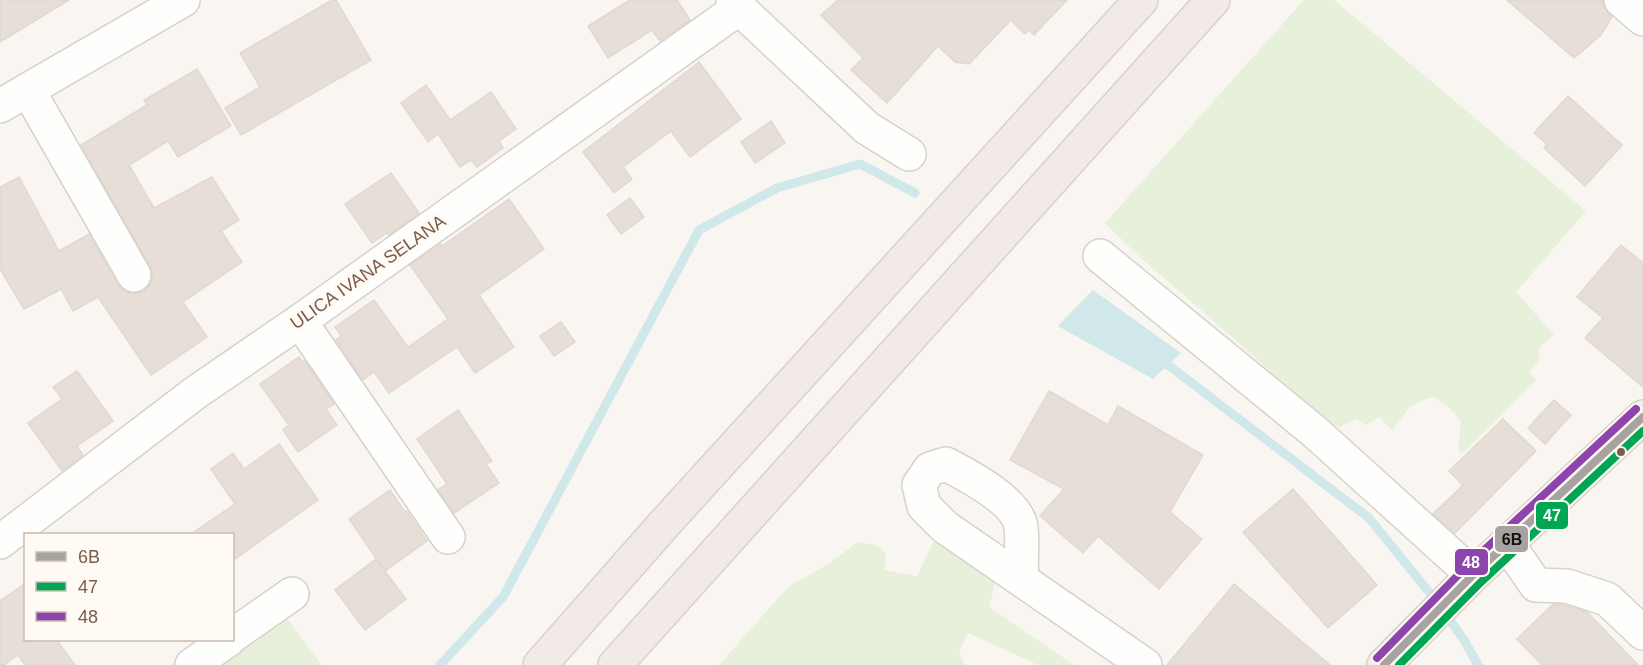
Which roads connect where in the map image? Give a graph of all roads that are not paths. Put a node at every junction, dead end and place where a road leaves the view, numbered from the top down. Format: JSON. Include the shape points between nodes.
{"nodes":[{"id":1,"x":183,"y":0,"type":"edge"},
{"id":2,"x":1141,"y":0,"type":"edge"},
{"id":3,"x":1213,"y":0,"type":"edge"},
{"id":4,"x":1622,"y":0,"type":"edge"},
{"id":5,"x":736,"y":4,"type":"edge"},
{"id":6,"x":1643,"y":19,"type":"edge"},
{"id":7,"x":28,"y":90,"type":"junction"},
{"id":8,"x":0,"y":106,"type":"edge"},
{"id":9,"x":909,"y":154,"type":"dead end"},
{"id":10,"x":1100,"y":256,"type":"dead end"},
{"id":11,"x":134,"y":275,"type":"dead end"},
{"id":12,"x":300,"y":321,"type":"junction"},
{"id":13,"x":1643,"y":417,"type":"edge"},
{"id":14,"x":448,"y":537,"type":"dead end"},
{"id":15,"x":0,"y":542,"type":"edge"},
{"id":16,"x":1507,"y":543,"type":"junction"},
{"id":17,"x":1022,"y":579,"type":"dead end"},
{"id":18,"x":292,"y":594,"type":"dead end"},
{"id":19,"x":1452,"y":596,"type":"junction"},
{"id":20,"x":1643,"y":633,"type":"edge"},
{"id":21,"x":234,"y":635,"type":"edge"},
{"id":22,"x":225,"y":641,"type":"edge"},
{"id":23,"x":192,"y":665,"type":"edge"},
{"id":24,"x":540,"y":665,"type":"edge"},
{"id":25,"x":615,"y":665,"type":"edge"},
{"id":26,"x":1145,"y":665,"type":"edge"},
{"id":27,"x":1384,"y":665,"type":"edge"}],
"edges":[{"from":1,"to":7,"type":"street"},
{"from":2,"to":24,"type":"highway"},
{"from":3,"to":25,"type":"highway"},
{"from":4,"to":6,"type":"street"},
{"from":5,"to":9,"type":"street","name":"ULICA IVANA SELANA","via":[[867,128]]},
{"from":5,"to":12,"type":"street","name":"ULICA IVANA SELANA"},
{"from":7,"to":8,"type":"street"},
{"from":7,"to":11,"type":"street"},
{"from":10,"to":19,"type":"street","via":[[1315,432]]},
{"from":12,"to":14,"type":"street"},
{"from":12,"to":15,"type":"street","name":"ULICA IVANA SELANA","via":[[195,393]]},
{"from":13,"to":16,"type":"main road"},
{"from":16,"to":19,"type":"main road"},
{"from":16,"to":20,"type":"street","via":[[1536,585],[1567,586],[1607,599]]},
{"from":17,"to":26,"type":"street"},
{"from":18,"to":21,"type":"street"},
{"from":19,"to":27,"type":"main road"},
{"from":22,"to":23,"type":"street"}]}
